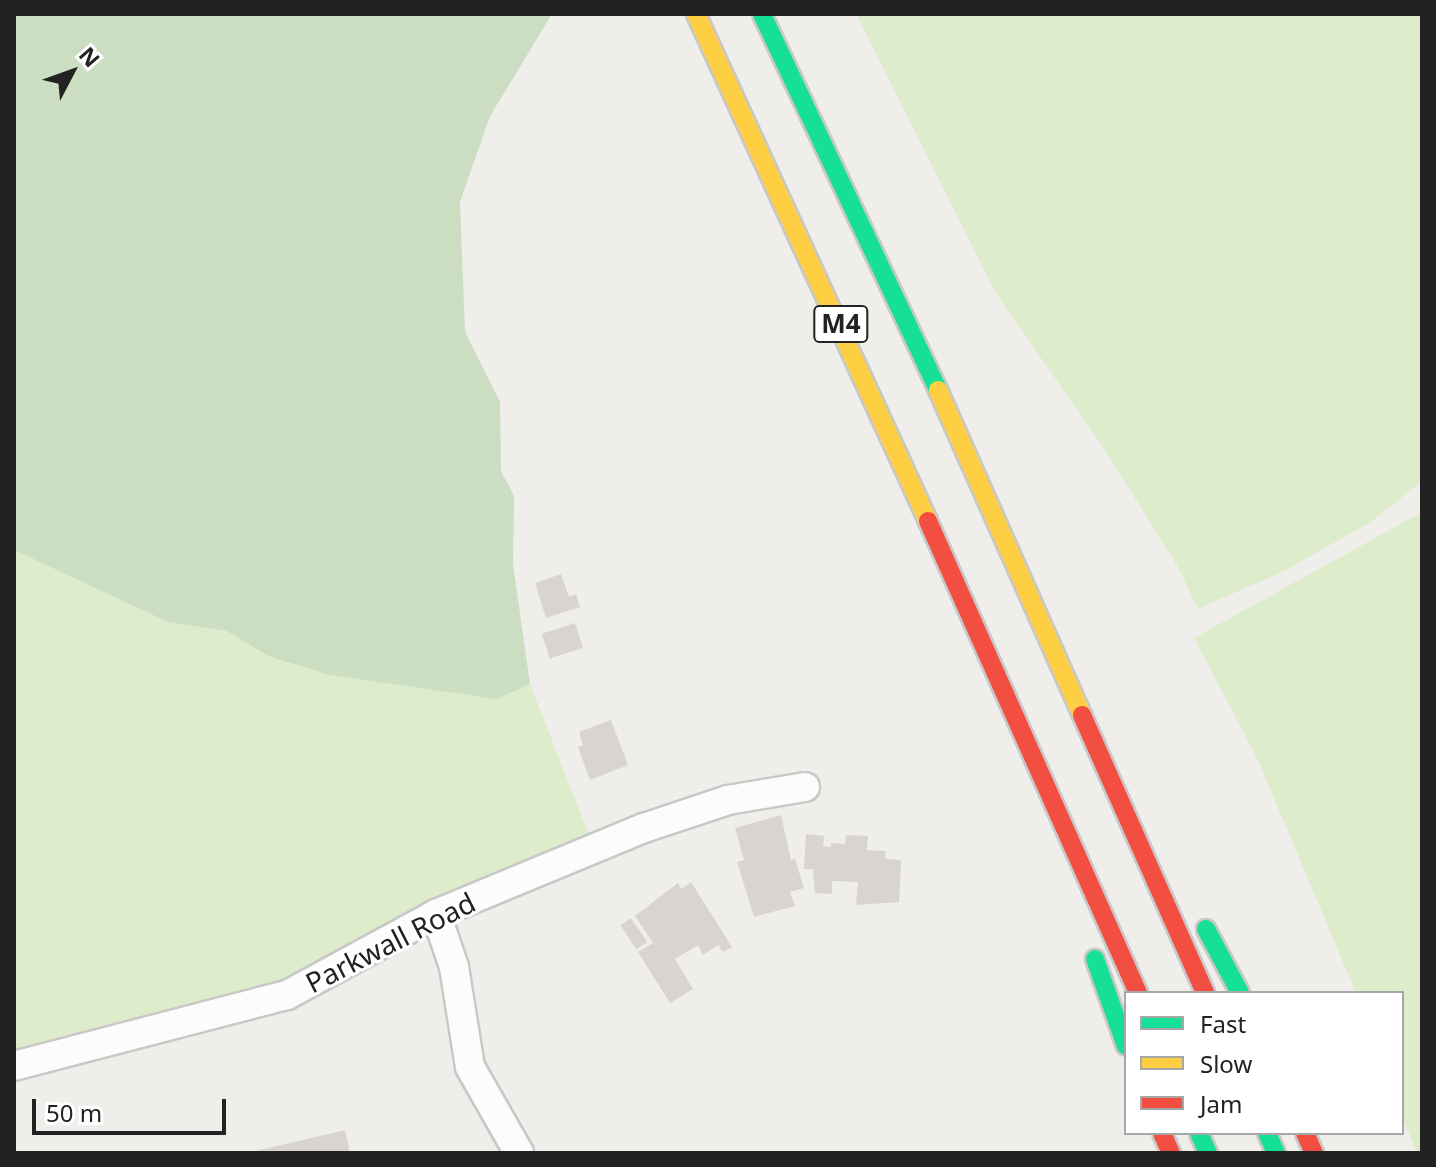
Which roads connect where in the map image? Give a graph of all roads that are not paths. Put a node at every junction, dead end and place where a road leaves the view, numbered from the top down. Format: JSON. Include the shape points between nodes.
{"nodes":[{"id":1,"x":696,"y":14,"type":"edge"},
{"id":2,"x":762,"y":14,"type":"edge"},
{"id":3,"x":1037,"y":613,"type":"junction"},
{"id":4,"x":980,"y":636,"type":"junction"},
{"id":5,"x":805,"y":787,"type":"dead end"},
{"id":6,"x":1165,"y":852,"type":"dead end"},
{"id":7,"x":1074,"y":900,"type":"dead end"},
{"id":8,"x":1195,"y":908,"type":"dead end"},
{"id":9,"x":436,"y":914,"type":"junction"},
{"id":10,"x":1090,"y":944,"type":"dead end"},
{"id":11,"x":1137,"y":991,"type":"edge"},
{"id":12,"x":1204,"y":991,"type":"edge"},
{"id":13,"x":1239,"y":991,"type":"edge"},
{"id":14,"x":1124,"y":1040,"type":"edge"},
{"id":15,"x":14,"y":1066,"type":"edge"},
{"id":16,"x":519,"y":1153,"type":"edge"}],
"edges":[{"from":1,"to":4,"type":"highway","number":"M4"},
{"from":2,"to":3,"type":"highway","number":"M4"},
{"from":3,"to":6,"type":"highway"},
{"from":3,"to":12,"type":"highway","number":"M4"},
{"from":4,"to":7,"type":"highway"},
{"from":4,"to":11,"type":"highway","number":"M4"},
{"from":5,"to":9,"type":"street","name":"Parkwall Road","via":[[728,800],[648,827]]},
{"from":8,"to":13,"type":"highway"},
{"from":9,"to":15,"type":"street","name":"Parkwall Road","via":[[287,995]]},
{"from":9,"to":16,"type":"street","via":[[454,967],[470,1067]]},
{"from":10,"to":14,"type":"highway"}]}
